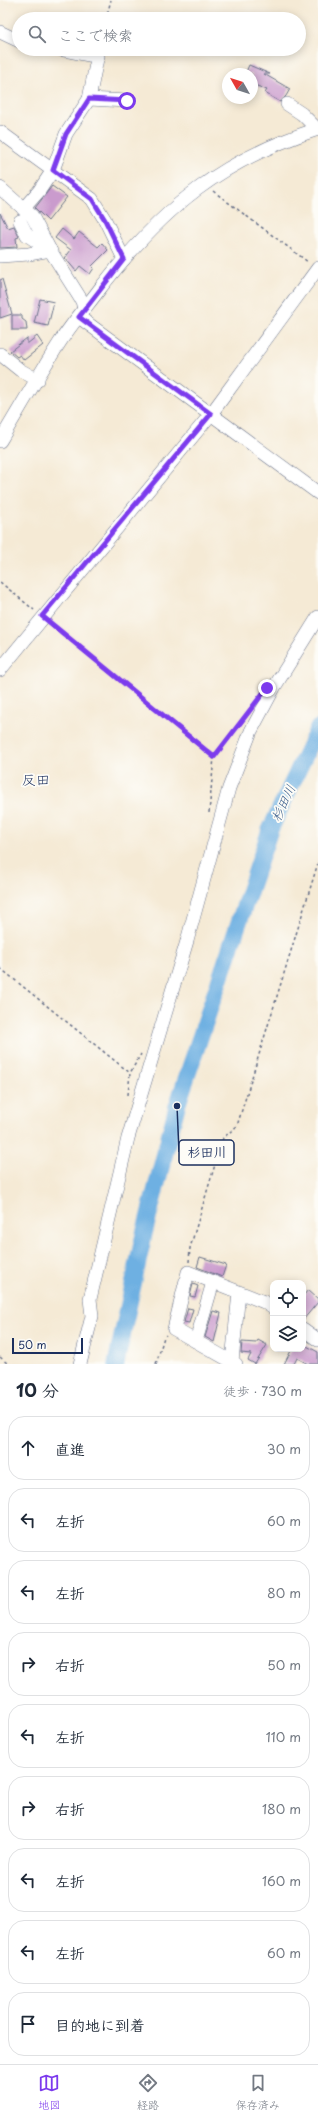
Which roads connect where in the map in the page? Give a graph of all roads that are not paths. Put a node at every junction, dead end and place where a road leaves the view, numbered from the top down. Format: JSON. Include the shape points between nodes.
{"nodes":[{"id":1,"x":0,"y":32,"type":"edge"},
{"id":2,"x":12,"y":38,"type":"edge"},
{"id":3,"x":98,"y":56,"type":"edge"},
{"id":4,"x":89,"y":99,"type":"junction"},
{"id":5,"x":127,"y":101,"type":"dead end"},
{"id":6,"x":287,"y":104,"type":"dead end"},
{"id":7,"x":318,"y":129,"type":"edge"},
{"id":8,"x":0,"y":132,"type":"edge"},
{"id":9,"x":53,"y":170,"type":"junction"},
{"id":10,"x":0,"y":188,"type":"edge"},
{"id":11,"x":21,"y":215,"type":"junction"},
{"id":12,"x":50,"y":250,"type":"junction"},
{"id":13,"x":0,"y":256,"type":"edge"},
{"id":14,"x":124,"y":259,"type":"junction"},
{"id":15,"x":318,"y":269,"type":"edge"},
{"id":16,"x":82,"y":313,"type":"junction"},
{"id":17,"x":0,"y":354,"type":"edge"},
{"id":18,"x":38,"y":380,"type":"junction"},
{"id":19,"x":211,"y":414,"type":"junction"},
{"id":20,"x":0,"y":441,"type":"edge"},
{"id":21,"x":318,"y":493,"type":"edge"},
{"id":22,"x":318,"y":617,"type":"edge"},
{"id":23,"x":0,"y":670,"type":"edge"},
{"id":24,"x":213,"y":1282,"type":"junction"},
{"id":25,"x":239,"y":1293,"type":"junction"},
{"id":26,"x":270,"y":1306,"type":"edge"},
{"id":27,"x":306,"y":1331,"type":"edge"},
{"id":28,"x":318,"y":1340,"type":"edge"},
{"id":29,"x":196,"y":1341,"type":"junction"},
{"id":30,"x":234,"y":1363,"type":"edge"},
{"id":31,"x":80,"y":1364,"type":"edge"}],
"edges":[{"from":1,"to":2,"type":"street"},
{"from":3,"to":4,"type":"street"},
{"from":4,"to":5,"type":"street"},
{"from":4,"to":9,"type":"street","via":[[66,134]]},
{"from":6,"to":7,"type":"street"},
{"from":7,"to":14,"type":"street","via":[[287,139],[217,174],[161,218]]},
{"from":8,"to":9,"type":"street"},
{"from":9,"to":11,"type":"street"},
{"from":9,"to":14,"type":"street","via":[[92,199]]},
{"from":10,"to":11,"type":"street"},
{"from":11,"to":12,"type":"street","via":[[32,216]]},
{"from":12,"to":13,"type":"street"},
{"from":12,"to":16,"type":"street","via":[[82,301]]},
{"from":14,"to":16,"type":"street"},
{"from":15,"to":19,"type":"street"},
{"from":16,"to":18,"type":"street","via":[[60,341]]},
{"from":16,"to":19,"type":"street"},
{"from":17,"to":18,"type":"street"},
{"from":18,"to":20,"type":"street"},
{"from":19,"to":21,"type":"street"},
{"from":19,"to":23,"type":"street"},
{"from":22,"to":31,"type":"street","via":[[275,686],[251,732],[229,788],[187,941],[128,1138],[90,1299],[92,1316]]},
{"from":24,"to":25,"type":"street"},
{"from":24,"to":29,"type":"street"},
{"from":24,"to":29,"type":"street","via":[[188,1272],[174,1329]]},
{"from":25,"to":26,"type":"street"},
{"from":25,"to":30,"type":"street"},
{"from":27,"to":28,"type":"street"},
{"from":29,"to":30,"type":"street"}]}
